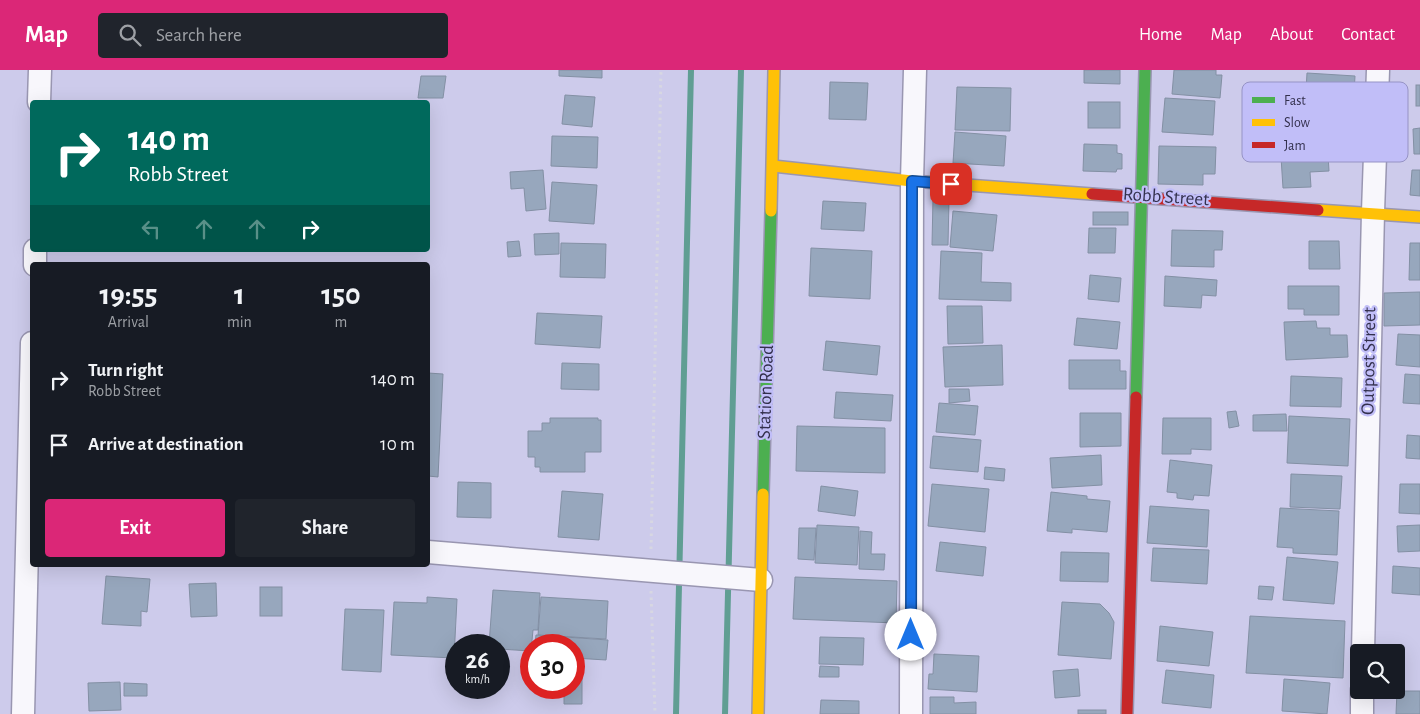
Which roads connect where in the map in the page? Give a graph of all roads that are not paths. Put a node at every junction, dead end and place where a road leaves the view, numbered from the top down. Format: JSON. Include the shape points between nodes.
{"nodes":[{"id":1,"x":40,"y":70,"type":"edge"},
{"id":2,"x":774,"y":70,"type":"edge"},
{"id":3,"x":915,"y":70,"type":"edge"},
{"id":4,"x":1145,"y":70,"type":"edge"},
{"id":5,"x":39,"y":100,"type":"edge"},
{"id":6,"x":1374,"y":162,"type":"edge"},
{"id":7,"x":773,"y":166,"type":"junction"},
{"id":8,"x":912,"y":181,"type":"junction"},
{"id":9,"x":1141,"y":196,"type":"junction"},
{"id":10,"x":1372,"y":212,"type":"junction"},
{"id":11,"x":1420,"y":216,"type":"edge"},
{"id":12,"x":30,"y":520,"type":"edge"},
{"id":13,"x":430,"y":552,"type":"edge"},
{"id":14,"x":760,"y":580,"type":"junction"},
{"id":15,"x":1363,"y":644,"type":"edge"},
{"id":16,"x":1362,"y":699,"type":"edge"},
{"id":17,"x":24,"y":714,"type":"edge"},
{"id":18,"x":758,"y":714,"type":"edge"},
{"id":19,"x":911,"y":714,"type":"edge"},
{"id":20,"x":1127,"y":714,"type":"edge"},
{"id":21,"x":1362,"y":714,"type":"edge"}],
"edges":[{"from":1,"to":5,"type":"street"},
{"from":2,"to":7,"type":"street","name":"Station Road"},
{"from":3,"to":8,"type":"street"},
{"from":4,"to":9,"type":"street"},
{"from":6,"to":10,"type":"street","name":"Outpost Street"},
{"from":7,"to":8,"type":"street","name":"Robb Street"},
{"from":7,"to":14,"type":"street","name":"Station Road"},
{"from":8,"to":9,"type":"street","name":"Robb Street"},
{"from":8,"to":19,"type":"street"},
{"from":9,"to":10,"type":"street","name":"Robb Street"},
{"from":9,"to":20,"type":"street"},
{"from":10,"to":11,"type":"street","name":"Robb Street"},
{"from":10,"to":15,"type":"street","name":"Outpost Street"},
{"from":12,"to":17,"type":"street"},
{"from":13,"to":14,"type":"street"},
{"from":14,"to":18,"type":"street","name":"Station Road"},
{"from":16,"to":21,"type":"street"}]}
